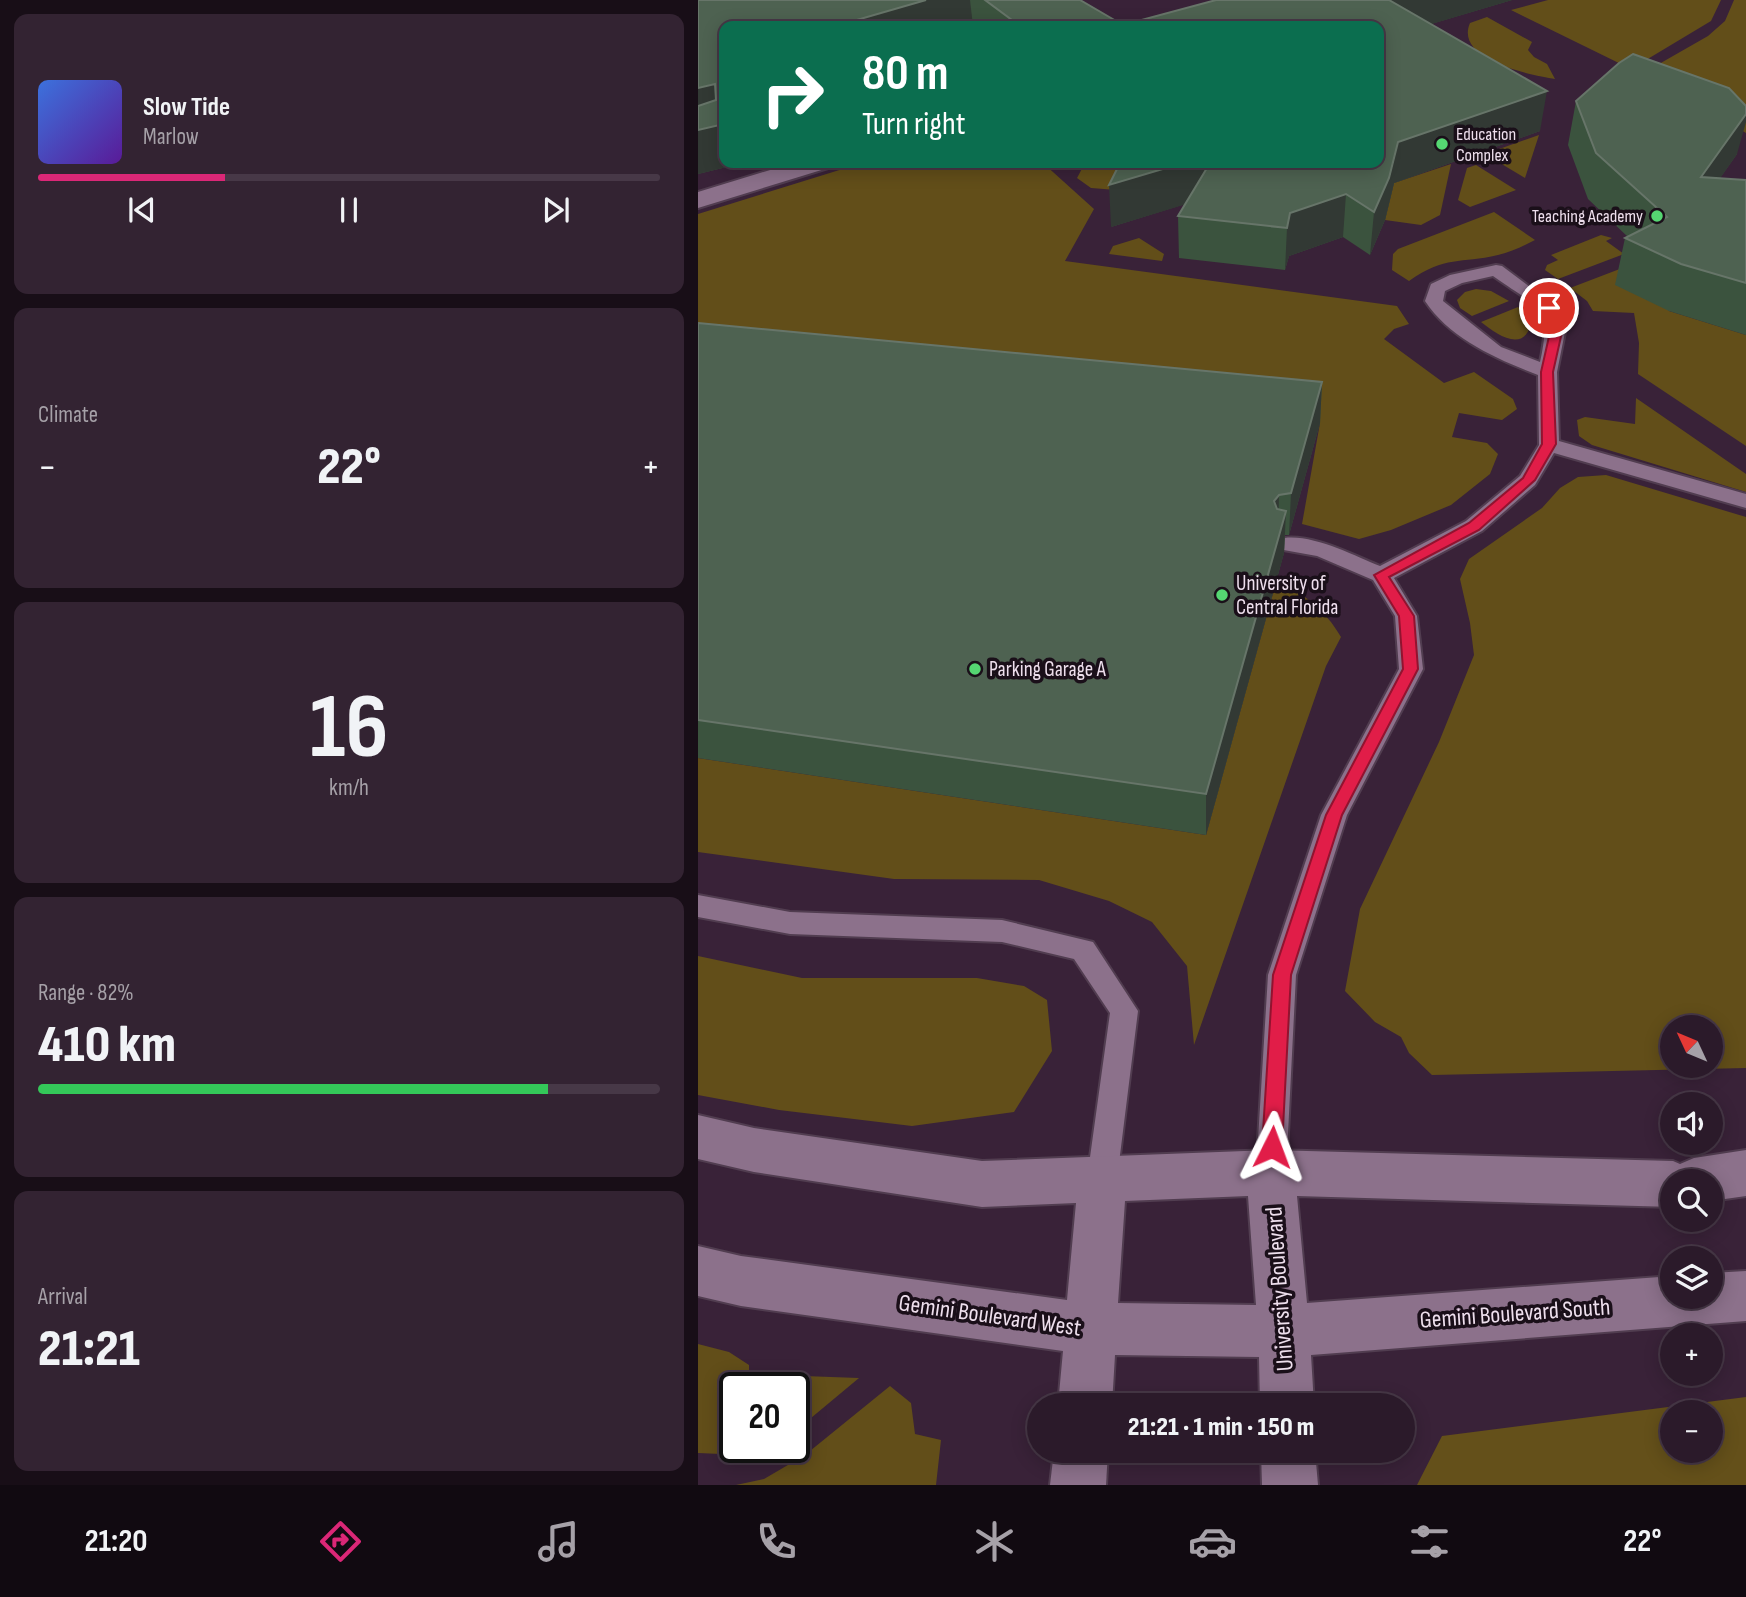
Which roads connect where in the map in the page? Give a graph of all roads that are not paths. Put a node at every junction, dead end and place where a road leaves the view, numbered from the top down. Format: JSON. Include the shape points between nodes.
{"nodes":[{"id":1,"x":803,"y":168,"type":"edge"},
{"id":2,"x":698,"y":200,"type":"edge"},
{"id":3,"x":1547,"y":372,"type":"junction"},
{"id":4,"x":1549,"y":444,"type":"junction"},
{"id":5,"x":1746,"y":501,"type":"edge"},
{"id":6,"x":1287,"y":544,"type":"dead end"},
{"id":7,"x":1381,"y":575,"type":"junction"},
{"id":8,"x":698,"y":906,"type":"edge"},
{"id":9,"x":698,"y":1138,"type":"edge"},
{"id":10,"x":1271,"y":1173,"type":"junction"},
{"id":11,"x":1746,"y":1173,"type":"edge"},
{"id":12,"x":1723,"y":1177,"type":"edge"},
{"id":13,"x":1102,"y":1179,"type":"junction"},
{"id":14,"x":1660,"y":1184,"type":"edge"},
{"id":15,"x":698,"y":1271,"type":"edge"},
{"id":16,"x":1746,"y":1296,"type":"edge"},
{"id":17,"x":1092,"y":1329,"type":"junction"},
{"id":18,"x":1284,"y":1331,"type":"junction"},
{"id":19,"x":1086,"y":1393,"type":"edge"},
{"id":20,"x":1287,"y":1393,"type":"edge"},
{"id":21,"x":1080,"y":1463,"type":"edge"},
{"id":22,"x":1289,"y":1463,"type":"edge"},
{"id":23,"x":1078,"y":1485,"type":"edge"},
{"id":24,"x":1290,"y":1485,"type":"edge"}],
"edges":[{"from":1,"to":2,"type":"street"},
{"from":3,"to":3,"type":"lane","via":[[1556,332],[1549,308],[1496,271],[1437,288],[1434,301],[1450,318],[1494,351]]},
{"from":3,"to":4,"type":"lane"},
{"from":4,"to":5,"type":"lane"},
{"from":4,"to":7,"type":"lane","via":[[1528,480],[1483,519]]},
{"from":6,"to":7,"type":"lane","via":[[1322,550]]},
{"from":7,"to":10,"type":"lane","via":[[1406,616],[1411,669],[1334,815],[1282,975]]},
{"from":8,"to":13,"type":"lane","via":[[790,923],[1001,931],[1083,950],[1124,1011]]},
{"from":9,"to":13,"type":"street","via":[[982,1184]]},
{"from":10,"to":13,"type":"street"},
{"from":10,"to":14,"type":"street"},
{"from":10,"to":18,"type":"street","name":"University Boulevard"},
{"from":11,"to":12,"type":"street"},
{"from":13,"to":17,"type":"street"},
{"from":15,"to":17,"type":"street","name":"Gemini Boulevard West","via":[[741,1281]]},
{"from":16,"to":18,"type":"street","name":"Gemini Boulevard South"},
{"from":17,"to":18,"type":"street","name":"Gemini Boulevard West"},
{"from":17,"to":19,"type":"street"},
{"from":18,"to":20,"type":"street","name":"University Boulevard"},
{"from":21,"to":23,"type":"street"},
{"from":22,"to":24,"type":"street"}]}
